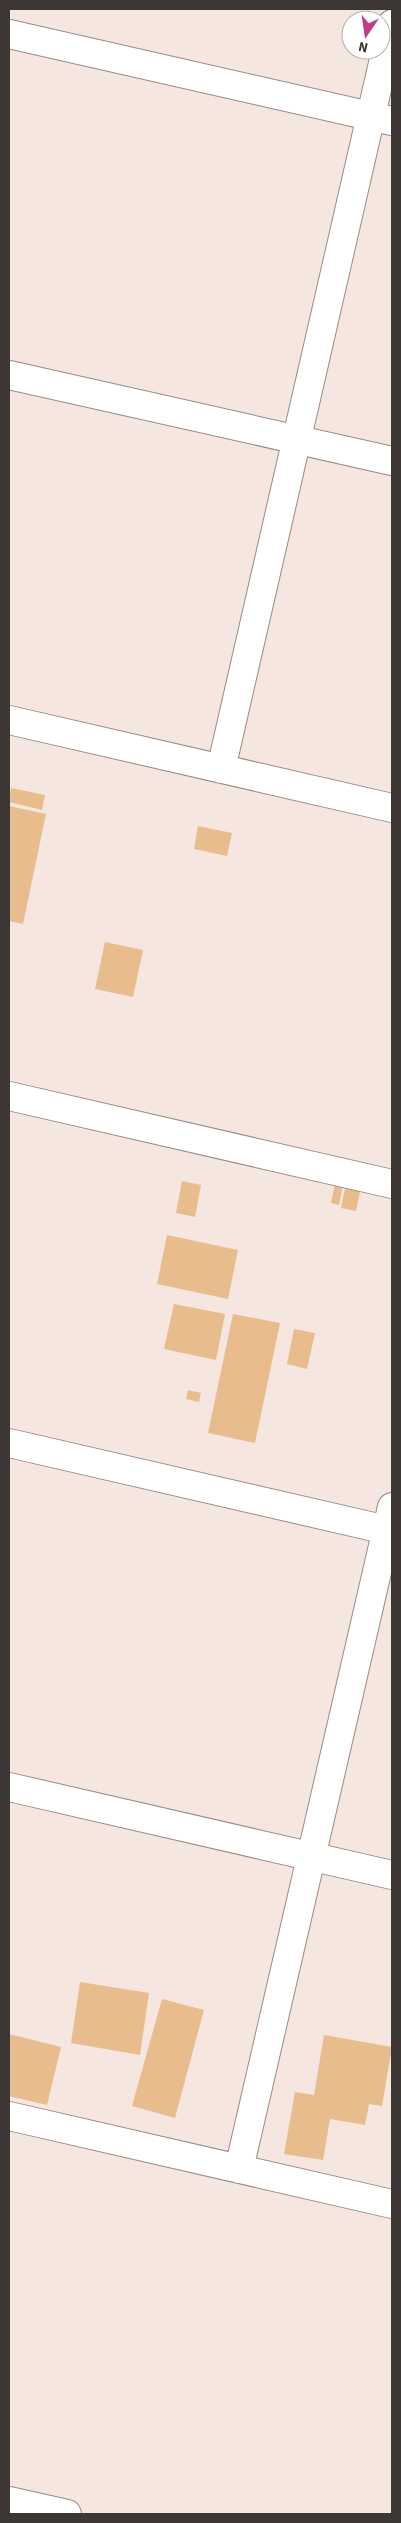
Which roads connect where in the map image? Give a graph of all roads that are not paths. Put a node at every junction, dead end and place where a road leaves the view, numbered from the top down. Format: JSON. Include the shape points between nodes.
{"nodes":[{"id":1,"x":392,"y":24,"type":"edge"},
{"id":2,"x":9,"y":34,"type":"edge"},
{"id":3,"x":382,"y":119,"type":"edge"},
{"id":4,"x":9,"y":375,"type":"edge"},
{"id":5,"x":297,"y":440,"type":"junction"},
{"id":6,"x":392,"y":461,"type":"edge"},
{"id":7,"x":9,"y":720,"type":"edge"},
{"id":8,"x":221,"y":769,"type":"junction"},
{"id":9,"x":392,"y":808,"type":"edge"},
{"id":10,"x":9,"y":1096,"type":"edge"},
{"id":11,"x":392,"y":1184,"type":"edge"},
{"id":12,"x":9,"y":1443,"type":"edge"},
{"id":13,"x":390,"y":1519,"type":"edge"},
{"id":14,"x":9,"y":1787,"type":"edge"},
{"id":15,"x":312,"y":1856,"type":"junction"},
{"id":16,"x":392,"y":1875,"type":"edge"},
{"id":17,"x":9,"y":2116,"type":"edge"},
{"id":18,"x":239,"y":2169,"type":"junction"},
{"id":19,"x":392,"y":2204,"type":"edge"},
{"id":20,"x":9,"y":2501,"type":"edge"},
{"id":21,"x":67,"y":2514,"type":"edge"}],
"edges":[{"from":1,"to":3,"type":"street"},
{"from":2,"to":3,"type":"street"},
{"from":3,"to":5,"type":"street"},
{"from":4,"to":5,"type":"street"},
{"from":5,"to":6,"type":"street"},
{"from":5,"to":8,"type":"street"},
{"from":7,"to":8,"type":"street"},
{"from":8,"to":9,"type":"street"},
{"from":10,"to":11,"type":"street"},
{"from":12,"to":13,"type":"street"},
{"from":13,"to":15,"type":"street"},
{"from":14,"to":15,"type":"street"},
{"from":15,"to":16,"type":"street"},
{"from":15,"to":18,"type":"street"},
{"from":17,"to":18,"type":"street"},
{"from":18,"to":19,"type":"street"},
{"from":20,"to":21,"type":"street"}]}
